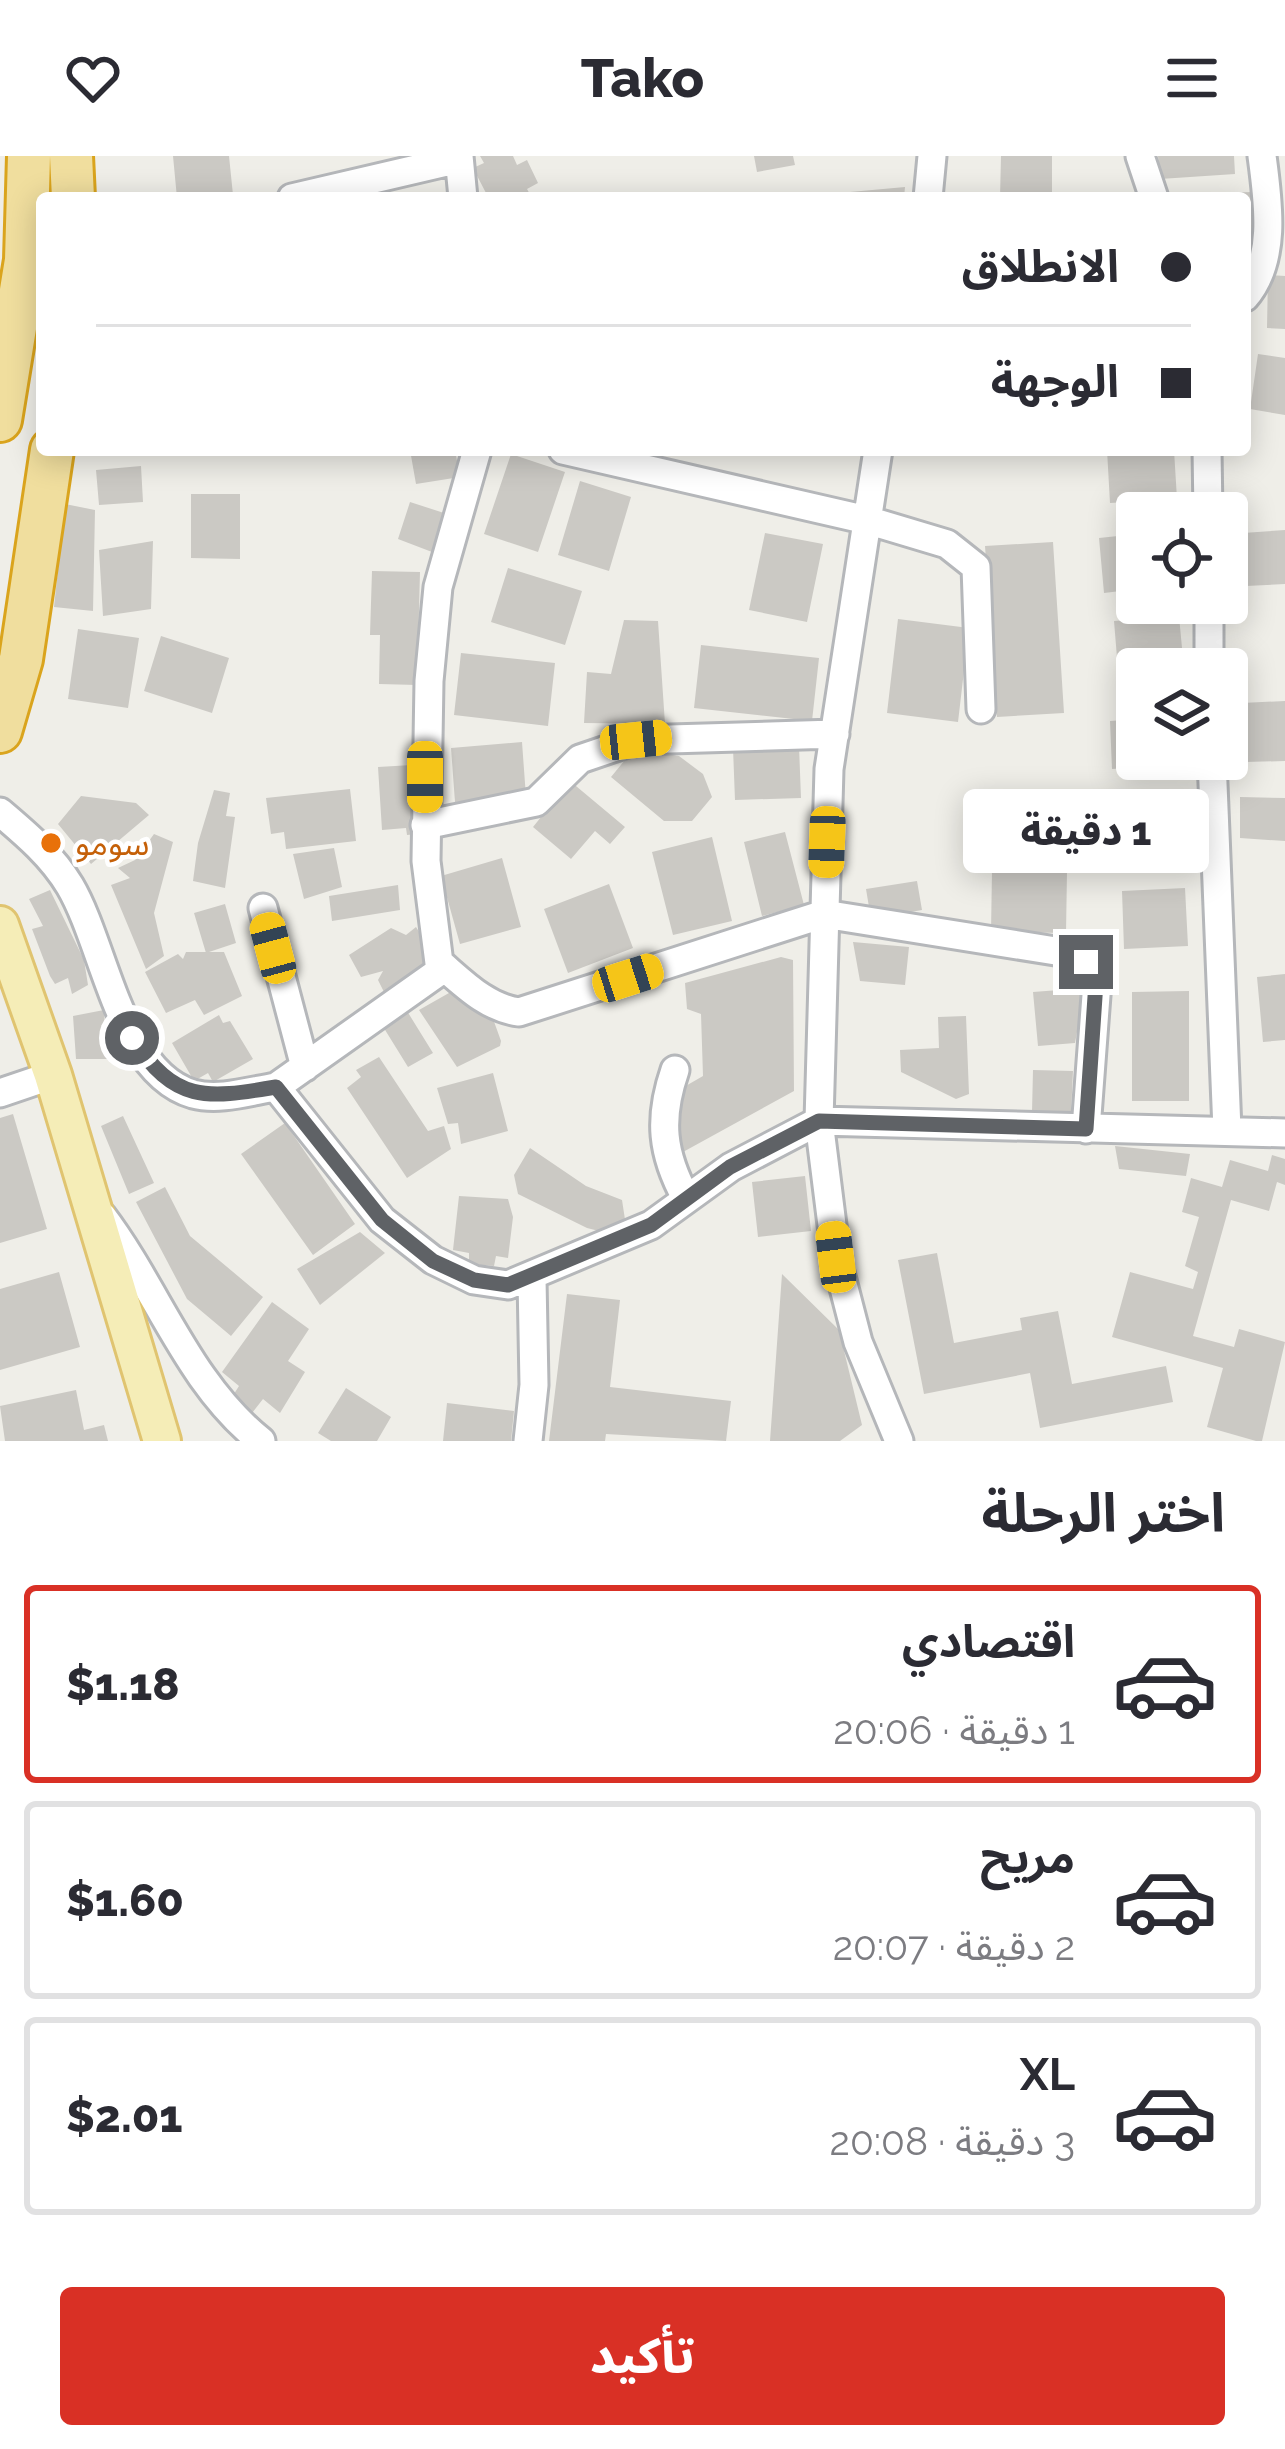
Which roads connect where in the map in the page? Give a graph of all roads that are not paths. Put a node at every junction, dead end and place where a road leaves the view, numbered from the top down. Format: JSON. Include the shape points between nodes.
{"nodes":[{"id":1,"x":29,"y":156,"type":"edge"},
{"id":2,"x":71,"y":156,"type":"edge"},
{"id":3,"x":932,"y":156,"type":"edge"},
{"id":4,"x":1140,"y":156,"type":"edge"},
{"id":5,"x":1262,"y":156,"type":"edge"},
{"id":6,"x":459,"y":158,"type":"edge"},
{"id":7,"x":73,"y":192,"type":"edge"},
{"id":8,"x":317,"y":192,"type":"edge"},
{"id":9,"x":462,"y":192,"type":"edge"},
{"id":10,"x":929,"y":192,"type":"edge"},
{"id":11,"x":1152,"y":192,"type":"edge"},
{"id":12,"x":1251,"y":288,"type":"edge"},
{"id":13,"x":0,"y":420,"type":"edge"},
{"id":14,"x":51,"y":456,"type":"edge"},
{"id":15,"x":475,"y":456,"type":"edge"},
{"id":16,"x":588,"y":456,"type":"edge"},
{"id":17,"x":877,"y":456,"type":"edge"},
{"id":18,"x":1208,"y":456,"type":"edge"},
{"id":19,"x":1208,"y":492,"type":"edge"},
{"id":20,"x":867,"y":520,"type":"junction"},
{"id":21,"x":981,"y":709,"type":"dead end"},
{"id":22,"x":0,"y":731,"type":"edge"},
{"id":23,"x":835,"y":734,"type":"junction"},
{"id":24,"x":1213,"y":780,"type":"edge"},
{"id":25,"x":0,"y":812,"type":"edge"},
{"id":26,"x":425,"y":825,"type":"junction"},
{"id":27,"x":263,"y":908,"type":"dead end"},
{"id":28,"x":824,"y":914,"type":"junction"},
{"id":29,"x":0,"y":925,"type":"edge"},
{"id":30,"x":442,"y":964,"type":"junction"},
{"id":31,"x":304,"y":1067,"type":"junction"},
{"id":32,"x":675,"y":1070,"type":"dead end"},
{"id":33,"x":53,"y":1075,"type":"junction"},
{"id":34,"x":276,"y":1087,"type":"junction"},
{"id":35,"x":0,"y":1093,"type":"edge"},
{"id":36,"x":819,"y":1121,"type":"junction"},
{"id":37,"x":1086,"y":1129,"type":"junction"},
{"id":38,"x":1227,"y":1130,"type":"junction"},
{"id":39,"x":1285,"y":1133,"type":"edge"},
{"id":40,"x":88,"y":1197,"type":"junction"},
{"id":41,"x":686,"y":1198,"type":"junction"},
{"id":42,"x":532,"y":1279,"type":"junction"},
{"id":43,"x":162,"y":1441,"type":"edge"},
{"id":44,"x":261,"y":1441,"type":"edge"},
{"id":45,"x":527,"y":1441,"type":"edge"},
{"id":46,"x":899,"y":1441,"type":"edge"}],
"edges":[{"from":1,"to":13,"type":"highway","via":[[26,260]]},
{"from":2,"to":7,"type":"highway"},
{"from":3,"to":10,"type":"street"},
{"from":4,"to":11,"type":"street"},
{"from":5,"to":12,"type":"street","via":[[1264,253]]},
{"from":6,"to":8,"type":"street"},
{"from":6,"to":9,"type":"street"},
{"from":14,"to":22,"type":"highway","via":[[21,659]]},
{"from":15,"to":26,"type":"street","via":[[438,587]]},
{"from":16,"to":20,"type":"street"},
{"from":17,"to":20,"type":"street"},
{"from":18,"to":19,"type":"street"},
{"from":20,"to":21,"type":"street","via":[[947,544],[976,567]]},
{"from":20,"to":23,"type":"street"},
{"from":23,"to":26,"type":"street","via":[[636,740],[580,759],[536,802]]},
{"from":23,"to":28,"type":"street"},
{"from":24,"to":38,"type":"street"},
{"from":25,"to":34,"type":"street","via":[[70,886],[148,1063],[194,1094]]},
{"from":26,"to":30,"type":"street"},
{"from":27,"to":31,"type":"street"},
{"from":28,"to":30,"type":"street","via":[[519,1012],[476,994]]},
{"from":28,"to":36,"type":"street"},
{"from":28,"to":37,"type":"street","via":[[1038,946],[1086,962],[1096,982]]},
{"from":29,"to":33,"type":"main road"},
{"from":30,"to":31,"type":"street","via":[[436,978]]},
{"from":31,"to":34,"type":"street"},
{"from":32,"to":41,"type":"street","via":[[662,1129],[667,1163]]},
{"from":33,"to":35,"type":"street"},
{"from":33,"to":40,"type":"main road"},
{"from":34,"to":42,"type":"street","via":[[382,1220],[433,1261],[474,1280]]},
{"from":36,"to":37,"type":"street"},
{"from":36,"to":41,"type":"street"},
{"from":36,"to":46,"type":"street","via":[[836,1257],[858,1342]]},
{"from":37,"to":38,"type":"street"},
{"from":38,"to":39,"type":"street"},
{"from":40,"to":43,"type":"main road"},
{"from":40,"to":44,"type":"street","via":[[197,1375]]},
{"from":41,"to":42,"type":"street","via":[[651,1225]]},
{"from":42,"to":45,"type":"street"}]}
